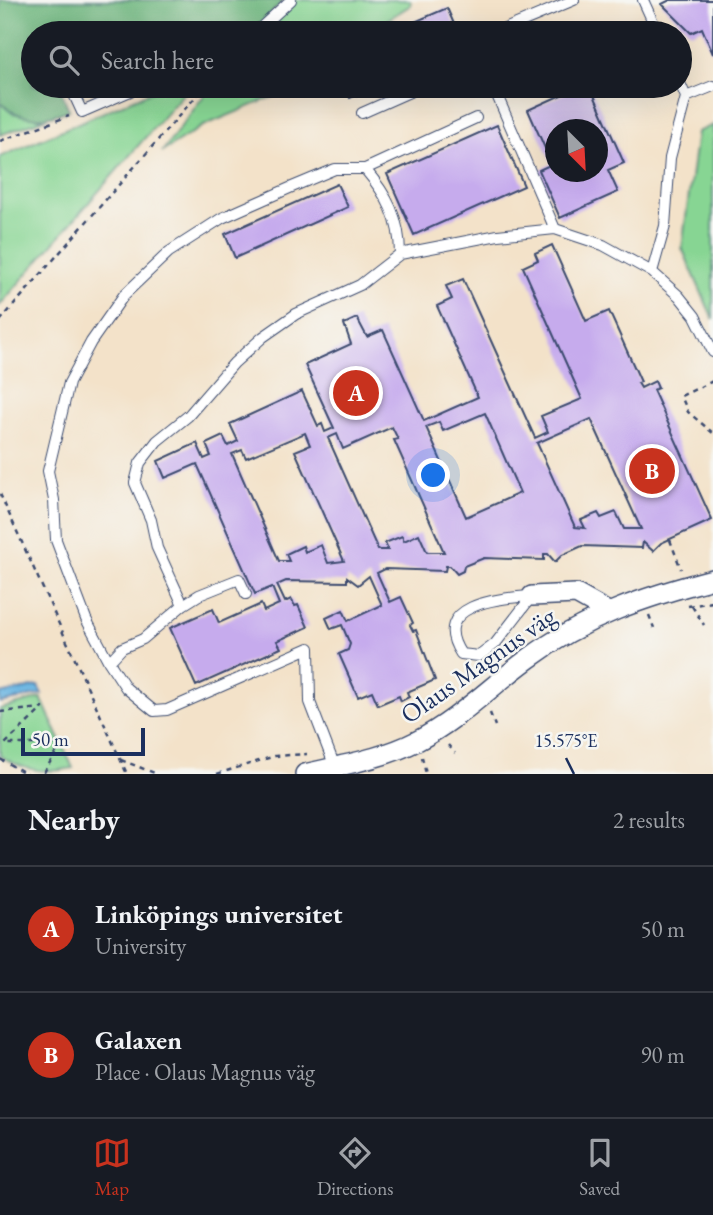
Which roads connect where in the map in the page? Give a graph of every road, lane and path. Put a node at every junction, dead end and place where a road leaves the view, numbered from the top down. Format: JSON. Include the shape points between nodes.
{"nodes":[{"id":1,"x":291,"y":0,"type":"edge"},
{"id":2,"x":574,"y":0,"type":"edge"},
{"id":3,"x":643,"y":0,"type":"edge"},
{"id":4,"x":268,"y":21,"type":"edge"},
{"id":5,"x":524,"y":21,"type":"edge"},
{"id":6,"x":653,"y":21,"type":"edge"},
{"id":7,"x":713,"y":86,"type":"edge"},
{"id":8,"x":692,"y":95,"type":"edge"},
{"id":9,"x":76,"y":98,"type":"edge"},
{"id":10,"x":114,"y":98,"type":"edge"},
{"id":11,"x":195,"y":98,"type":"edge"},
{"id":12,"x":396,"y":98,"type":"edge"},
{"id":13,"x":498,"y":98,"type":"edge"},
{"id":14,"x":686,"y":98,"type":"edge"},
{"id":15,"x":82,"y":112,"type":"junction"},
{"id":16,"x":362,"y":113,"type":"dead end"},
{"id":17,"x":476,"y":118,"type":"dead end"},
{"id":18,"x":0,"y":141,"type":"edge"},
{"id":19,"x":365,"y":169,"type":"junction"},
{"id":20,"x":555,"y":229,"type":"junction"},
{"id":21,"x":400,"y":254,"type":"junction"},
{"id":22,"x":652,"y":272,"type":"junction"},
{"id":23,"x":0,"y":321,"type":"edge"},
{"id":24,"x":713,"y":352,"type":"edge"},
{"id":25,"x":713,"y":381,"type":"edge"},
{"id":26,"x":713,"y":433,"type":"edge"},
{"id":27,"x":0,"y":494,"type":"edge"},
{"id":28,"x":682,"y":572,"type":"dead end"},
{"id":29,"x":673,"y":574,"type":"dead end"},
{"id":30,"x":713,"y":579,"type":"edge"},
{"id":31,"x":246,"y":594,"type":"dead end"},
{"id":32,"x":532,"y":596,"type":"junction"},
{"id":33,"x":713,"y":602,"type":"edge"},
{"id":34,"x":183,"y":606,"type":"junction"},
{"id":35,"x":680,"y":607,"type":"dead end"},
{"id":36,"x":658,"y":611,"type":"dead end"},
{"id":37,"x":608,"y":612,"type":"junction"},
{"id":38,"x":654,"y":628,"type":"dead end"},
{"id":39,"x":109,"y":662,"type":"junction"},
{"id":40,"x":0,"y":712,"type":"edge"},
{"id":41,"x":453,"y":736,"type":"dead end"},
{"id":42,"x":431,"y":752,"type":"dead end"},
{"id":43,"x":455,"y":753,"type":"dead end"},
{"id":44,"x":0,"y":759,"type":"edge"},
{"id":45,"x":120,"y":759,"type":"junction"},
{"id":46,"x":424,"y":761,"type":"dead end"},
{"id":47,"x":336,"y":764,"type":"edge"},
{"id":48,"x":27,"y":774,"type":"edge"},
{"id":49,"x":43,"y":774,"type":"edge"},
{"id":50,"x":127,"y":774,"type":"edge"},
{"id":51,"x":157,"y":774,"type":"edge"},
{"id":52,"x":217,"y":774,"type":"edge"},
{"id":53,"x":305,"y":774,"type":"edge"}],
"edges":[{"from":1,"to":4,"type":"lane"},
{"from":2,"to":5,"type":"lane"},
{"from":3,"to":6,"type":"lane"},
{"from":7,"to":8,"type":"lane"},
{"from":9,"to":15,"type":"lane"},
{"from":10,"to":15,"type":"lane"},
{"from":11,"to":23,"type":"path"},
{"from":12,"to":16,"type":"lane"},
{"from":13,"to":20,"type":"lane"},
{"from":14,"to":22,"type":"lane","via":[[670,158],[665,226]]},
{"from":15,"to":18,"type":"path"},
{"from":17,"to":19,"type":"lane"},
{"from":19,"to":21,"type":"lane","via":[[384,192],[400,229]]},
{"from":19,"to":39,"type":"lane","via":[[335,169],[292,187],[222,218],[169,252],[124,295],[69,383],[48,471],[56,540],[86,619]]},
{"from":20,"to":21,"type":"lane"},
{"from":20,"to":22,"type":"lane","via":[[603,245]]},
{"from":21,"to":34,"type":"lane","via":[[360,285],[296,314],[263,337],[140,463],[135,483]]},
{"from":22,"to":24,"type":"lane","via":[[695,316]]},
{"from":25,"to":26,"type":"path","via":[[681,396],[688,412]]},
{"from":27,"to":45,"type":"path"},
{"from":28,"to":29,"type":"path"},
{"from":30,"to":37,"type":"street","name":"Olaus Magnus väg"},
{"from":31,"to":34,"type":"lane","via":[[239,579]]},
{"from":32,"to":32,"type":"lane","via":[[486,603],[455,618],[453,642],[461,654],[479,656],[487,650]]},
{"from":32,"to":37,"type":"street","name":"Olaus Magnus väg","via":[[576,594]]},
{"from":33,"to":35,"type":"path"},
{"from":34,"to":39,"type":"lane"},
{"from":36,"to":38,"type":"path","via":[[648,612]]},
{"from":37,"to":47,"type":"street","name":"Olaus Magnus väg","via":[[539,651],[460,714],[415,742],[376,757]]},
{"from":39,"to":47,"type":"lane","via":[[126,688],[154,711],[167,710],[309,648],[310,702]]},
{"from":40,"to":49,"type":"path","via":[[43,708],[5,744],[63,744]]},
{"from":41,"to":43,"type":"path","via":[[444,742]]},
{"from":42,"to":46,"type":"path"},
{"from":44,"to":48,"type":"path"},
{"from":45,"to":50,"type":"path"},
{"from":45,"to":51,"type":"path"},
{"from":47,"to":52,"type":"path","via":[[275,757]]},
{"from":47,"to":53,"type":"street","name":"Olaus Magnus väg"}]}
